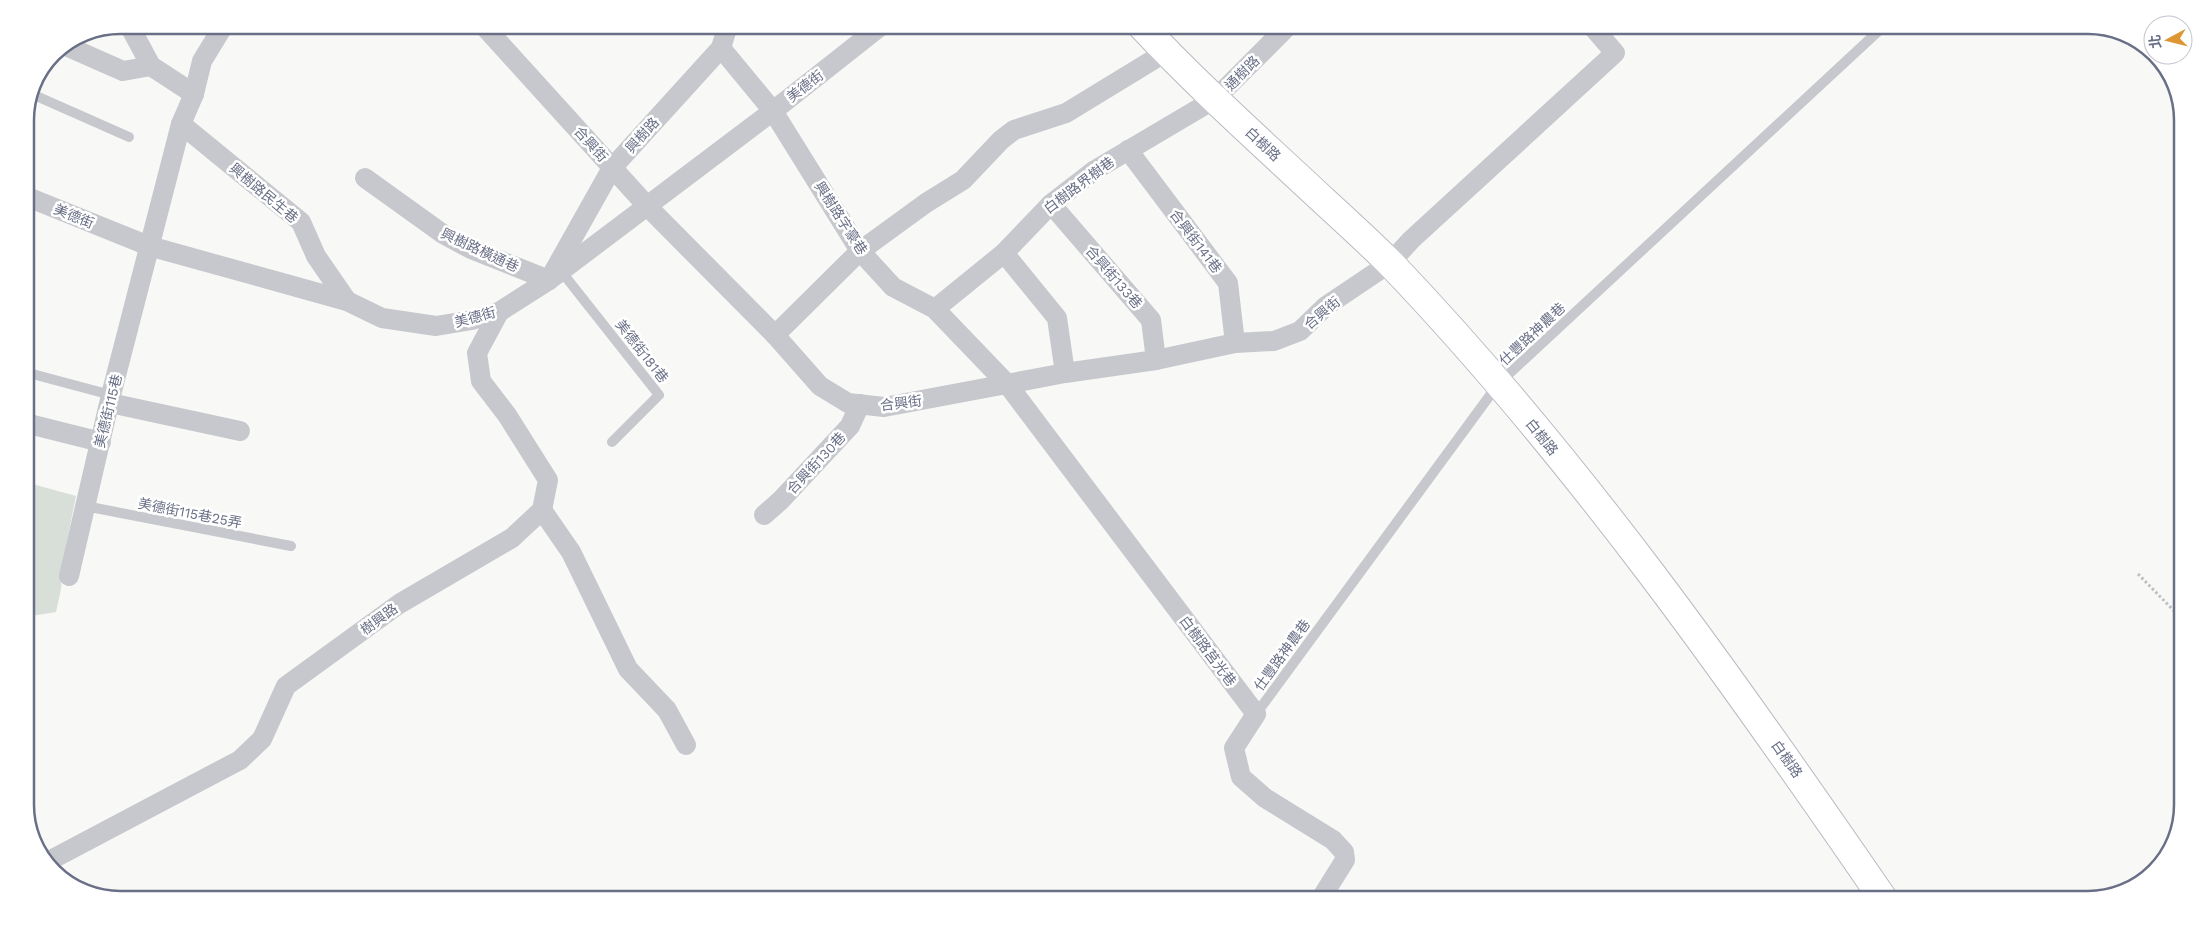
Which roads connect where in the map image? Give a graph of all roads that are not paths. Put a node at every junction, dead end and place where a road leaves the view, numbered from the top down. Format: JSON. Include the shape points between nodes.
{"nodes":[{"id":1,"x":134,"y":34,"type":"edge"},
{"id":2,"x":218,"y":34,"type":"edge"},
{"id":3,"x":491,"y":34,"type":"edge"},
{"id":4,"x":725,"y":34,"type":"edge"},
{"id":5,"x":871,"y":34,"type":"edge"},
{"id":6,"x":1149,"y":34,"type":"edge"},
{"id":7,"x":1280,"y":34,"type":"edge"},
{"id":8,"x":1599,"y":34,"type":"edge"},
{"id":9,"x":1875,"y":34,"type":"edge"},
{"id":10,"x":721,"y":48,"type":"junction"},
{"id":11,"x":72,"y":49,"type":"edge"},
{"id":12,"x":1166,"y":52,"type":"junction"},
{"id":13,"x":151,"y":66,"type":"junction"},
{"id":14,"x":194,"y":94,"type":"junction"},
{"id":15,"x":37,"y":96,"type":"edge"},
{"id":16,"x":1215,"y":99,"type":"junction"},
{"id":17,"x":773,"y":111,"type":"junction"},
{"id":18,"x":181,"y":124,"type":"junction"},
{"id":19,"x":129,"y":137,"type":"dead end"},
{"id":20,"x":1128,"y":150,"type":"junction"},
{"id":21,"x":612,"y":168,"type":"junction"},
{"id":22,"x":365,"y":178,"type":"dead end"},
{"id":23,"x":34,"y":200,"type":"edge"},
{"id":24,"x":1051,"y":204,"type":"junction"},
{"id":25,"x":648,"y":207,"type":"junction"},
{"id":26,"x":149,"y":246,"type":"junction"},
{"id":27,"x":860,"y":251,"type":"junction"},
{"id":28,"x":1004,"y":253,"type":"junction"},
{"id":29,"x":1390,"y":263,"type":"junction"},
{"id":30,"x":556,"y":276,"type":"junction"},
{"id":31,"x":347,"y":301,"type":"junction"},
{"id":32,"x":935,"y":309,"type":"junction"},
{"id":33,"x":499,"y":312,"type":"junction"},
{"id":34,"x":775,"y":335,"type":"junction"},
{"id":35,"x":1235,"y":343,"type":"junction"},
{"id":36,"x":1156,"y":360,"type":"junction"},
{"id":37,"x":1065,"y":373,"type":"junction"},
{"id":38,"x":34,"y":375,"type":"edge"},
{"id":39,"x":1499,"y":383,"type":"junction"},
{"id":40,"x":1008,"y":385,"type":"junction"},
{"id":41,"x":111,"y":399,"type":"junction"},
{"id":42,"x":860,"y":404,"type":"junction"},
{"id":43,"x":34,"y":425,"type":"edge"},
{"id":44,"x":240,"y":431,"type":"dead end"},
{"id":45,"x":101,"y":442,"type":"junction"},
{"id":46,"x":612,"y":442,"type":"dead end"},
{"id":47,"x":84,"y":506,"type":"junction"},
{"id":48,"x":542,"y":510,"type":"junction"},
{"id":49,"x":764,"y":515,"type":"dead end"},
{"id":50,"x":291,"y":546,"type":"dead end"},
{"id":51,"x":69,"y":576,"type":"dead end"},
{"id":52,"x":1256,"y":714,"type":"junction"},
{"id":53,"x":686,"y":745,"type":"dead end"},
{"id":54,"x":52,"y":859,"type":"edge"},
{"id":55,"x":1326,"y":891,"type":"edge"},
{"id":56,"x":1878,"y":891,"type":"edge"}],
"edges":[{"from":1,"to":13,"type":"street"},
{"from":2,"to":14,"type":"street","name":"美德街115巷","via":[[202,61]]},
{"from":3,"to":21,"type":"street","name":"合興街"},
{"from":4,"to":10,"type":"street","name":"興樹路"},
{"from":5,"to":17,"type":"street","name":"美德街"},
{"from":6,"to":12,"type":"street","name":"白樹路"},
{"from":7,"to":16,"type":"street","name":"通樹路"},
{"from":8,"to":29,"type":"street","name":"合興街","via":[[1615,53]]},
{"from":9,"to":39,"type":"lane","name":"仕豐路神農巷"},
{"from":10,"to":17,"type":"street","name":"興樹路字豪巷"},
{"from":10,"to":21,"type":"street","name":"興樹路"},
{"from":11,"to":13,"type":"street","via":[[124,71]]},
{"from":12,"to":16,"type":"street","name":"白樹路"},
{"from":12,"to":27,"type":"street","via":[[1066,113],[1014,130],[963,180]]},
{"from":13,"to":14,"type":"street"},
{"from":14,"to":18,"type":"street","name":"美德街115巷"},
{"from":15,"to":19,"type":"lane"},
{"from":16,"to":20,"type":"street","name":"白樹路界樹巷"},
{"from":16,"to":29,"type":"street","name":"白樹路"},
{"from":17,"to":25,"type":"street","name":"美德街"},
{"from":17,"to":27,"type":"street","name":"興樹路字豪巷"},
{"from":18,"to":26,"type":"street","name":"美德街115巷"},
{"from":18,"to":31,"type":"street","name":"興樹路民生巷","via":[[301,222],[316,256]]},
{"from":20,"to":24,"type":"street","name":"白樹路界樹巷","via":[[1095,170]]},
{"from":20,"to":35,"type":"street","name":"合興街141巷","via":[[1228,283]]},
{"from":21,"to":25,"type":"street","name":"合興街"},
{"from":21,"to":30,"type":"street","name":"興樹路"},
{"from":22,"to":30,"type":"street","name":"興樹路橫通巷","via":[[443,234],[472,248]]},
{"from":23,"to":26,"type":"street","name":"美德街"},
{"from":24,"to":28,"type":"street","name":"白樹路界樹巷"},
{"from":24,"to":36,"type":"street","name":"合興街133巷","via":[[1151,320]]},
{"from":25,"to":30,"type":"street","name":"美德街"},
{"from":25,"to":34,"type":"street","name":"合興街"},
{"from":26,"to":31,"type":"street","name":"美德街"},
{"from":26,"to":41,"type":"street","name":"美德街115巷"},
{"from":27,"to":32,"type":"street","name":"興樹路字豪巷","via":[[893,287]]},
{"from":27,"to":34,"type":"street"},
{"from":28,"to":32,"type":"street","name":"白樹路界樹巷"},
{"from":28,"to":37,"type":"street","via":[[1058,318]]},
{"from":29,"to":35,"type":"street","name":"合興街","via":[[1326,306],[1300,331],[1274,341]]},
{"from":29,"to":39,"type":"street","name":"白樹路"},
{"from":30,"to":33,"type":"street","name":"美德街"},
{"from":30,"to":46,"type":"lane","name":"美德街181巷","via":[[659,395]]},
{"from":31,"to":33,"type":"street","name":"美德街","via":[[382,318],[436,326]]},
{"from":32,"to":40,"type":"street","name":"興樹路字豪巷"},
{"from":33,"to":48,"type":"street","via":[[477,353],[481,381],[548,480]]},
{"from":34,"to":42,"type":"street","name":"合興街","via":[[820,386],[848,403]]},
{"from":35,"to":36,"type":"street","name":"合興街"},
{"from":36,"to":37,"type":"street","name":"合興街"},
{"from":37,"to":40,"type":"street","name":"合興街"},
{"from":38,"to":41,"type":"lane"},
{"from":39,"to":52,"type":"lane","name":"仕豐路神農巷"},
{"from":39,"to":56,"type":"street","name":"白樹路","via":[[1608,517],[1785,756]]},
{"from":40,"to":42,"type":"street","name":"合興街","via":[[884,407]]},
{"from":40,"to":52,"type":"street","name":"白樹路莒光巷"},
{"from":41,"to":44,"type":"street"},
{"from":41,"to":45,"type":"street","name":"美德街115巷"},
{"from":42,"to":49,"type":"street","name":"合興街130巷","via":[[850,426]]},
{"from":43,"to":45,"type":"street"},
{"from":45,"to":47,"type":"street","name":"美德街115巷"},
{"from":47,"to":50,"type":"lane","name":"美德街115巷25弄"},
{"from":47,"to":51,"type":"street","name":"美德街115巷"},
{"from":48,"to":53,"type":"street","via":[[571,552],[628,669],[667,710]]},
{"from":48,"to":54,"type":"street","name":"樹興路","via":[[512,538],[399,604],[286,686],[262,739],[240,760]]},
{"from":52,"to":55,"type":"street","via":[[1234,748],[1241,777],[1265,798],[1333,840],[1344,852],[1345,860]]}]}
